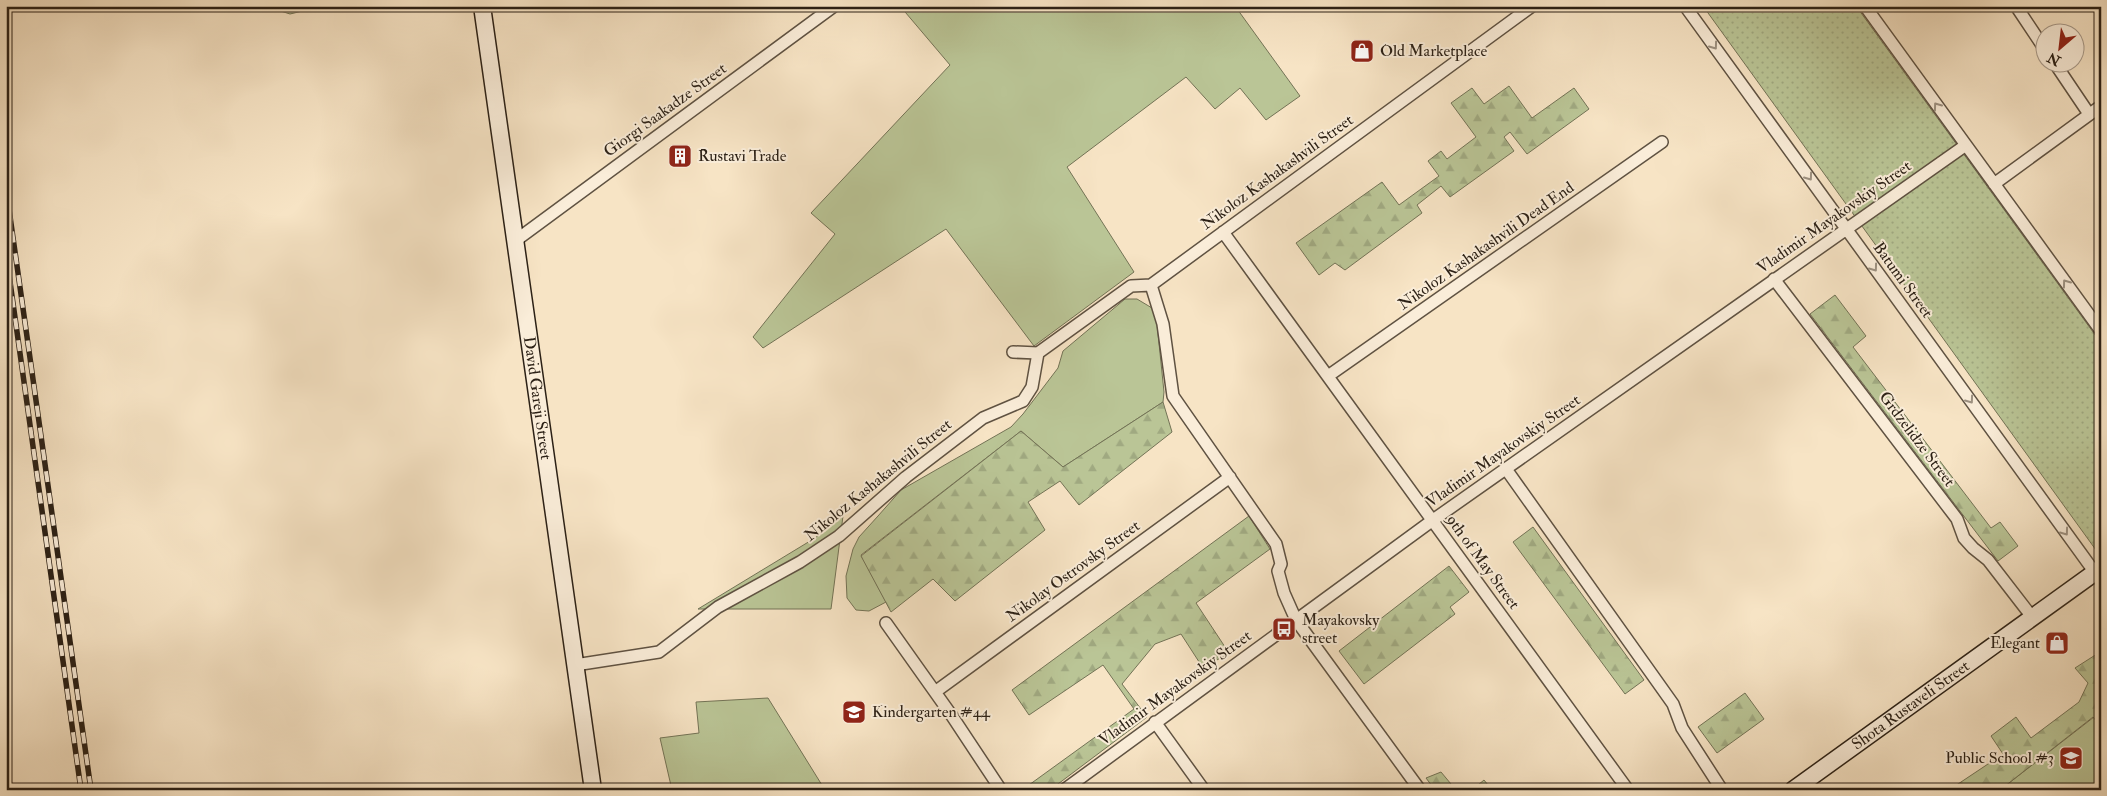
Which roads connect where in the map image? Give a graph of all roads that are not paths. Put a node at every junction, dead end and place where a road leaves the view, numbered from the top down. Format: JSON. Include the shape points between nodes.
{"nodes":[{"id":1,"x":482,"y":6,"type":"edge"},
{"id":2,"x":834,"y":6,"type":"edge"},
{"id":3,"x":1532,"y":6,"type":"edge"},
{"id":4,"x":1685,"y":6,"type":"edge"},
{"id":5,"x":1865,"y":6,"type":"edge"},
{"id":6,"x":2016,"y":6,"type":"edge"},
{"id":7,"x":2034,"y":33,"type":"edge"},
{"id":8,"x":2061,"y":72,"type":"edge"},
{"id":9,"x":2101,"y":106,"type":"edge"},
{"id":10,"x":2089,"y":114,"type":"junction"},
{"id":11,"x":1662,"y":142,"type":"dead end"},
{"id":12,"x":1966,"y":145,"type":"junction"},
{"id":13,"x":1994,"y":184,"type":"junction"},
{"id":14,"x":1846,"y":229,"type":"junction"},
{"id":15,"x":1223,"y":232,"type":"junction"},
{"id":16,"x":515,"y":241,"type":"junction"},
{"id":17,"x":1774,"y":279,"type":"junction"},
{"id":18,"x":1151,"y":285,"type":"junction"},
{"id":19,"x":2099,"y":324,"type":"edge"},
{"id":20,"x":1013,"y":352,"type":"dead end"},
{"id":21,"x":1038,"y":354,"type":"junction"},
{"id":22,"x":1328,"y":376,"type":"junction"},
{"id":23,"x":1506,"y":469,"type":"junction"},
{"id":24,"x":1230,"y":477,"type":"junction"},
{"id":25,"x":1433,"y":520,"type":"junction"},
{"id":26,"x":2099,"y":574,"type":"edge"},
{"id":27,"x":2032,"y":617,"type":"junction"},
{"id":28,"x":1296,"y":620,"type":"junction"},
{"id":29,"x":886,"y":623,"type":"dead end"},
{"id":30,"x":575,"y":665,"type":"junction"},
{"id":31,"x":935,"y":692,"type":"junction"},
{"id":32,"x":1155,"y":722,"type":"junction"},
{"id":33,"x":593,"y":790,"type":"edge"},
{"id":34,"x":1002,"y":790,"type":"edge"},
{"id":35,"x":1064,"y":790,"type":"edge"},
{"id":36,"x":1204,"y":790,"type":"edge"},
{"id":37,"x":1420,"y":790,"type":"edge"},
{"id":38,"x":1628,"y":790,"type":"edge"},
{"id":39,"x":1722,"y":790,"type":"edge"},
{"id":40,"x":1793,"y":790,"type":"edge"}],
"edges":[{"from":1,"to":16,"type":"main road","name":"David Gareji Street"},
{"from":2,"to":16,"type":"street","name":"Giorgi Saakadze Street"},
{"from":3,"to":15,"type":"street","name":"Nikoloz Kashakashvili Street"},
{"from":4,"to":14,"type":"street","name":"Batumi Street","one_way":true},
{"from":12,"to":5,"type":"street","one_way":true},
{"from":6,"to":7,"type":"street"},
{"from":8,"to":10,"type":"street"},
{"from":9,"to":10,"type":"street"},
{"from":10,"to":13,"type":"street"},
{"from":11,"to":22,"type":"street","name":"Nikoloz Kashakashvili Dead End"},
{"from":12,"to":13,"type":"street"},
{"from":12,"to":14,"type":"street","name":"Vladimir Mayakovskiy Street"},
{"from":19,"to":13,"type":"street","one_way":true},
{"from":14,"to":17,"type":"street","name":"Vladimir Mayakovskiy Street"},
{"from":14,"to":26,"type":"street","name":"Batumi Street","one_way":true},
{"from":15,"to":18,"type":"street","name":"Nikoloz Kashakashvili Street"},
{"from":15,"to":22,"type":"street","name":"9th of May Street"},
{"from":16,"to":30,"type":"main road","name":"David Gareji Street"},
{"from":17,"to":23,"type":"street","name":"Vladimir Mayakovskiy Street"},
{"from":17,"to":27,"type":"street","name":"Grdzelidze Street","via":[[1957,519],[1964,538],[1988,560]]},
{"from":18,"to":21,"type":"street","name":"Nikoloz Kashakashvili Street","via":[[1132,286]]},
{"from":18,"to":24,"type":"street","via":[[1162,324],[1173,396]]},
{"from":20,"to":21,"type":"street"},
{"from":21,"to":30,"type":"street","name":"Nikoloz Kashakashvili Street","via":[[1032,387],[1023,401],[983,418],[906,477],[839,536],[800,562],[718,607],[660,652]]},
{"from":22,"to":25,"type":"street","name":"9th of May Street"},
{"from":23,"to":25,"type":"street","name":"Vladimir Mayakovskiy Street"},
{"from":23,"to":39,"type":"street","via":[[1673,704],[1682,728]]},
{"from":24,"to":28,"type":"street","via":[[1276,544],[1281,564],[1278,571]]},
{"from":24,"to":31,"type":"street","name":"Nikolay Ostrovsky Street"},
{"from":25,"to":28,"type":"street","name":"Vladimir Mayakovskiy Street"},
{"from":25,"to":38,"type":"street","name":"9th of May Street"},
{"from":26,"to":27,"type":"main road","name":"Shota Rustaveli Street"},
{"from":27,"to":40,"type":"main road","name":"Shota Rustaveli Street"},
{"from":28,"to":32,"type":"street","name":"Vladimir Mayakovskiy Street"},
{"from":28,"to":37,"type":"street"},
{"from":29,"to":31,"type":"street"},
{"from":30,"to":33,"type":"main road","name":"David Gareji Street"},
{"from":31,"to":34,"type":"street"},
{"from":32,"to":35,"type":"street","name":"Vladimir Mayakovskiy Street"},
{"from":32,"to":36,"type":"street"}]}
